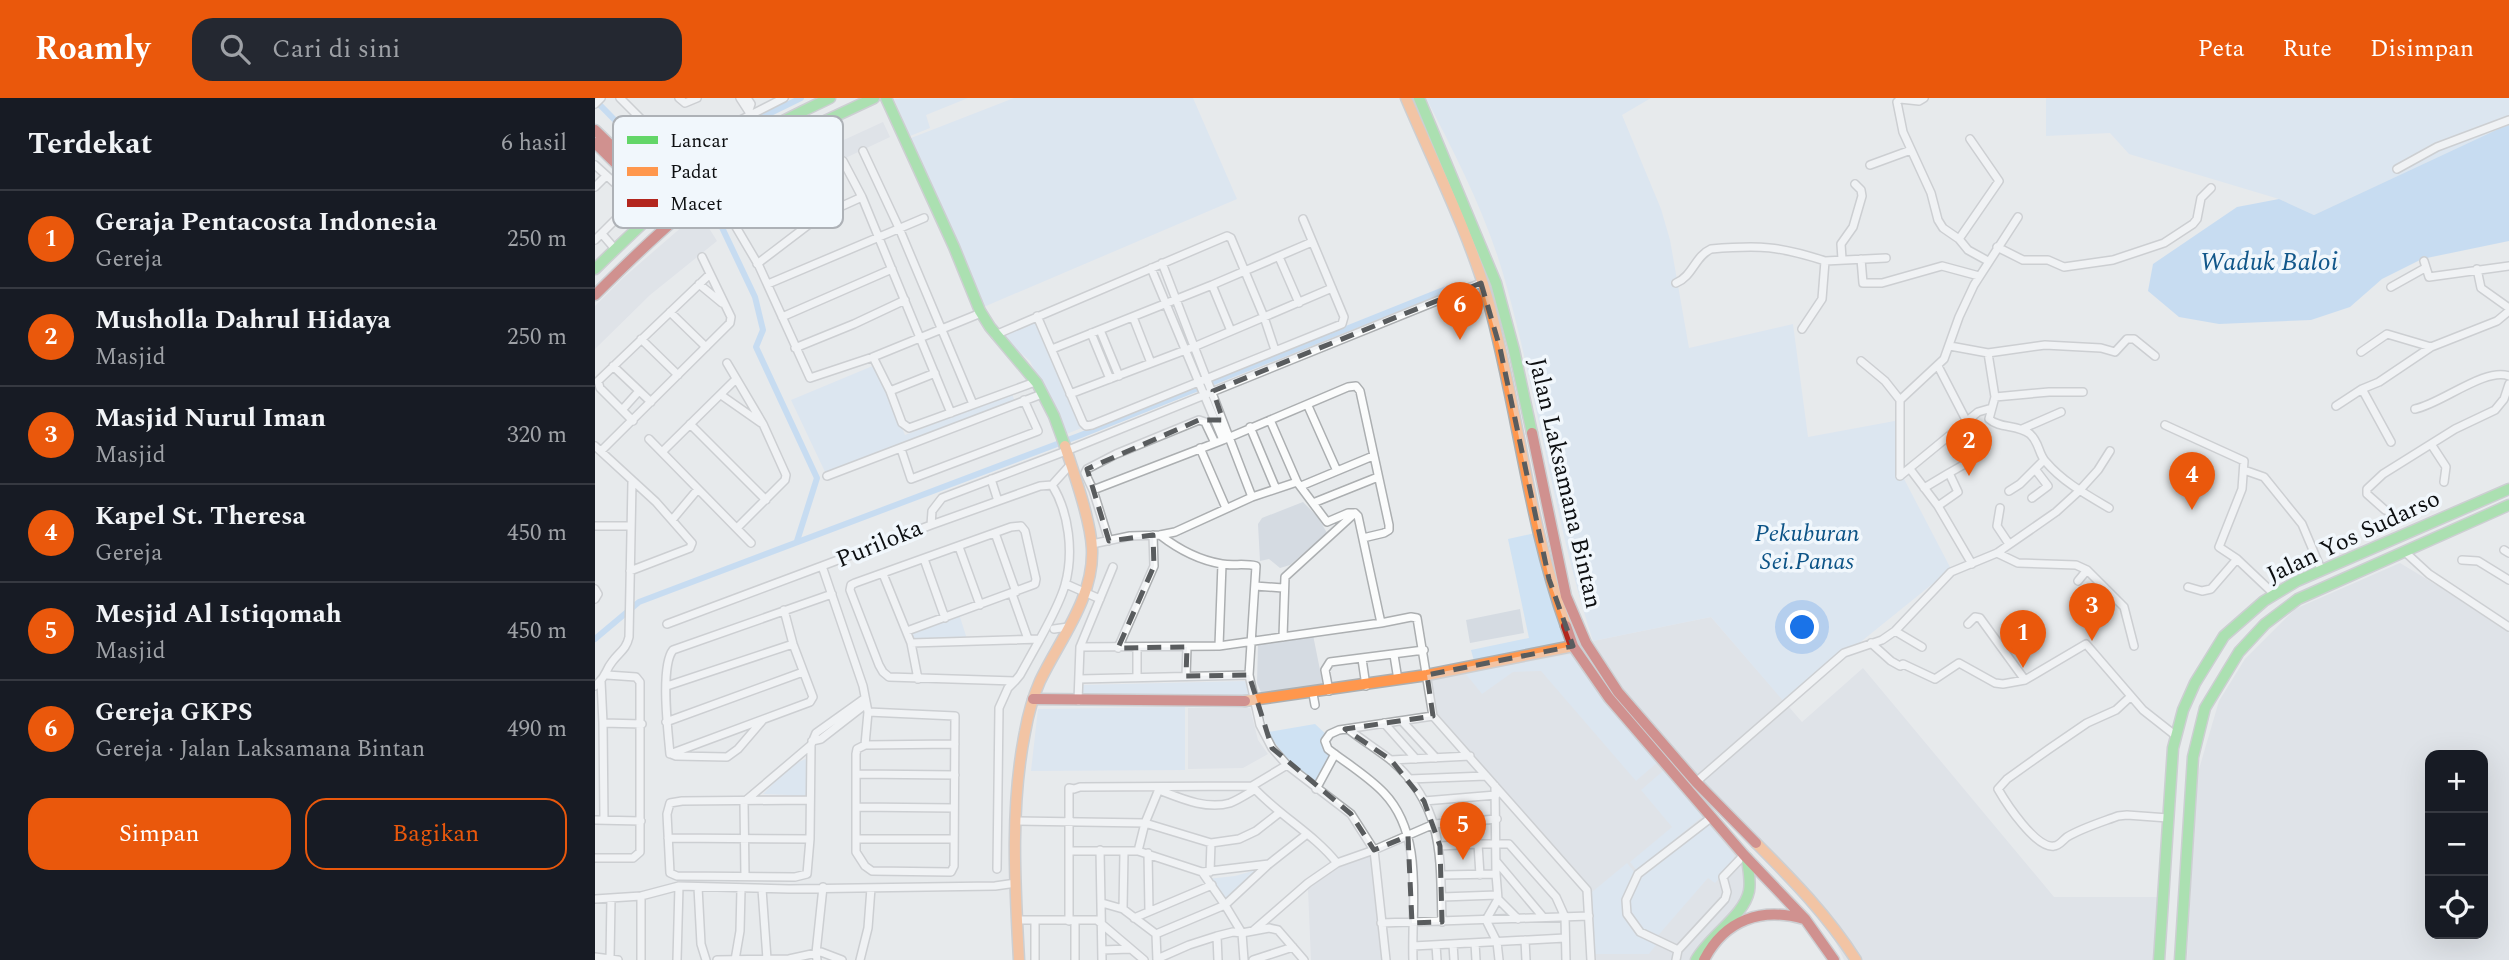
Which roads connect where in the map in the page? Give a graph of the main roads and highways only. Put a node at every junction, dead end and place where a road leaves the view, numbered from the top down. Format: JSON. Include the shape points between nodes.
{"nodes":[{"id":1,"x":830,"y":98,"type":"edge"},
{"id":2,"x":874,"y":98,"type":"edge"},
{"id":3,"x":886,"y":98,"type":"edge"},
{"id":4,"x":1406,"y":98,"type":"edge"},
{"id":5,"x":1419,"y":98,"type":"edge"},
{"id":6,"x":769,"y":116,"type":"edge"},
{"id":7,"x":837,"y":116,"type":"edge"},
{"id":8,"x":595,"y":130,"type":"edge"},
{"id":9,"x":595,"y":143,"type":"edge"},
{"id":10,"x":613,"y":150,"type":"edge"},
{"id":11,"x":613,"y":158,"type":"edge"},
{"id":12,"x":637,"y":228,"type":"edge"},
{"id":13,"x":664,"y":228,"type":"edge"},
{"id":14,"x":1478,"y":236,"type":"junction"},
{"id":15,"x":1467,"y":240,"type":"junction"},
{"id":16,"x":595,"y":269,"type":"edge"},
{"id":17,"x":595,"y":295,"type":"edge"},
{"id":18,"x":2509,"y":489,"type":"edge"},
{"id":19,"x":2509,"y":505,"type":"edge"},
{"id":20,"x":2358,"y":554,"type":"junction"},
{"id":21,"x":2363,"y":568,"type":"junction"},
{"id":22,"x":1573,"y":646,"type":"junction"},
{"id":23,"x":1033,"y":699,"type":"junction"},
{"id":24,"x":1746,"y":856,"type":"junction"},
{"id":25,"x":1805,"y":919,"type":"junction"},
{"id":26,"x":1019,"y":960,"type":"edge"},
{"id":27,"x":1696,"y":960,"type":"edge"},
{"id":28,"x":1704,"y":960,"type":"edge"},
{"id":29,"x":1834,"y":960,"type":"edge"},
{"id":30,"x":1856,"y":960,"type":"edge"},
{"id":31,"x":2159,"y":960,"type":"edge"},
{"id":32,"x":2180,"y":960,"type":"edge"}],
"edges":[{"from":1,"to":6,"type":"main road"},
{"from":2,"to":7,"type":"main road"},
{"from":3,"to":23,"type":"main road","via":[[982,313],[1042,394],[1066,449],[1092,544],[1086,593]]},
{"from":4,"to":15,"type":"main road","name":"Jalan Laksamana Bintan"},
{"from":5,"to":14,"type":"main road","name":"Jalan Laksamana Bintan"},
{"from":8,"to":10,"type":"main road"},
{"from":9,"to":11,"type":"main road"},
{"from":12,"to":16,"type":"main road"},
{"from":13,"to":17,"type":"main road"},
{"from":14,"to":15,"type":"main road"},
{"from":14,"to":30,"type":"main road","name":"Jalan Laksamana Bintan","via":[[1514,350],[1570,607],[1591,653],[1618,692],[1696,782],[1804,892]]},
{"from":15,"to":22,"type":"main road","name":"Jalan Laksamana Bintan","via":[[1500,348],[1549,579]]},
{"from":18,"to":20,"type":"main road","name":"Jalan Yos Sudarso"},
{"from":19,"to":21,"type":"main road","name":"Jalan Yos Sudarso"},
{"from":20,"to":21,"type":"main road"},
{"from":20,"to":31,"type":"main road","name":"Jalan Yos Sudarso","via":[[2274,594],[2244,618],[2217,646],[2187,699],[2169,782]]},
{"from":21,"to":32,"type":"main road","name":"Jalan Yos Sudarso","via":[[2298,599],[2265,624],[2239,652],[2208,701],[2193,757]]},
{"from":22,"to":23,"type":"main road","via":[[1329,691],[1314,699]]},
{"from":22,"to":24,"type":"main road","name":"Jalan Laksamana Bintan","via":[[1609,698]]},
{"from":23,"to":26,"type":"main road","via":[[1021,749],[1017,821]]},
{"from":24,"to":25,"type":"main road","name":"Jalan Laksamana Bintan"},
{"from":24,"to":27,"type":"main road","via":[[1750,890],[1746,901]]},
{"from":25,"to":28,"type":"main road","via":[[1776,913],[1748,916],[1714,944]]},
{"from":25,"to":29,"type":"main road","name":"Jalan Laksamana Bintan"}]}
